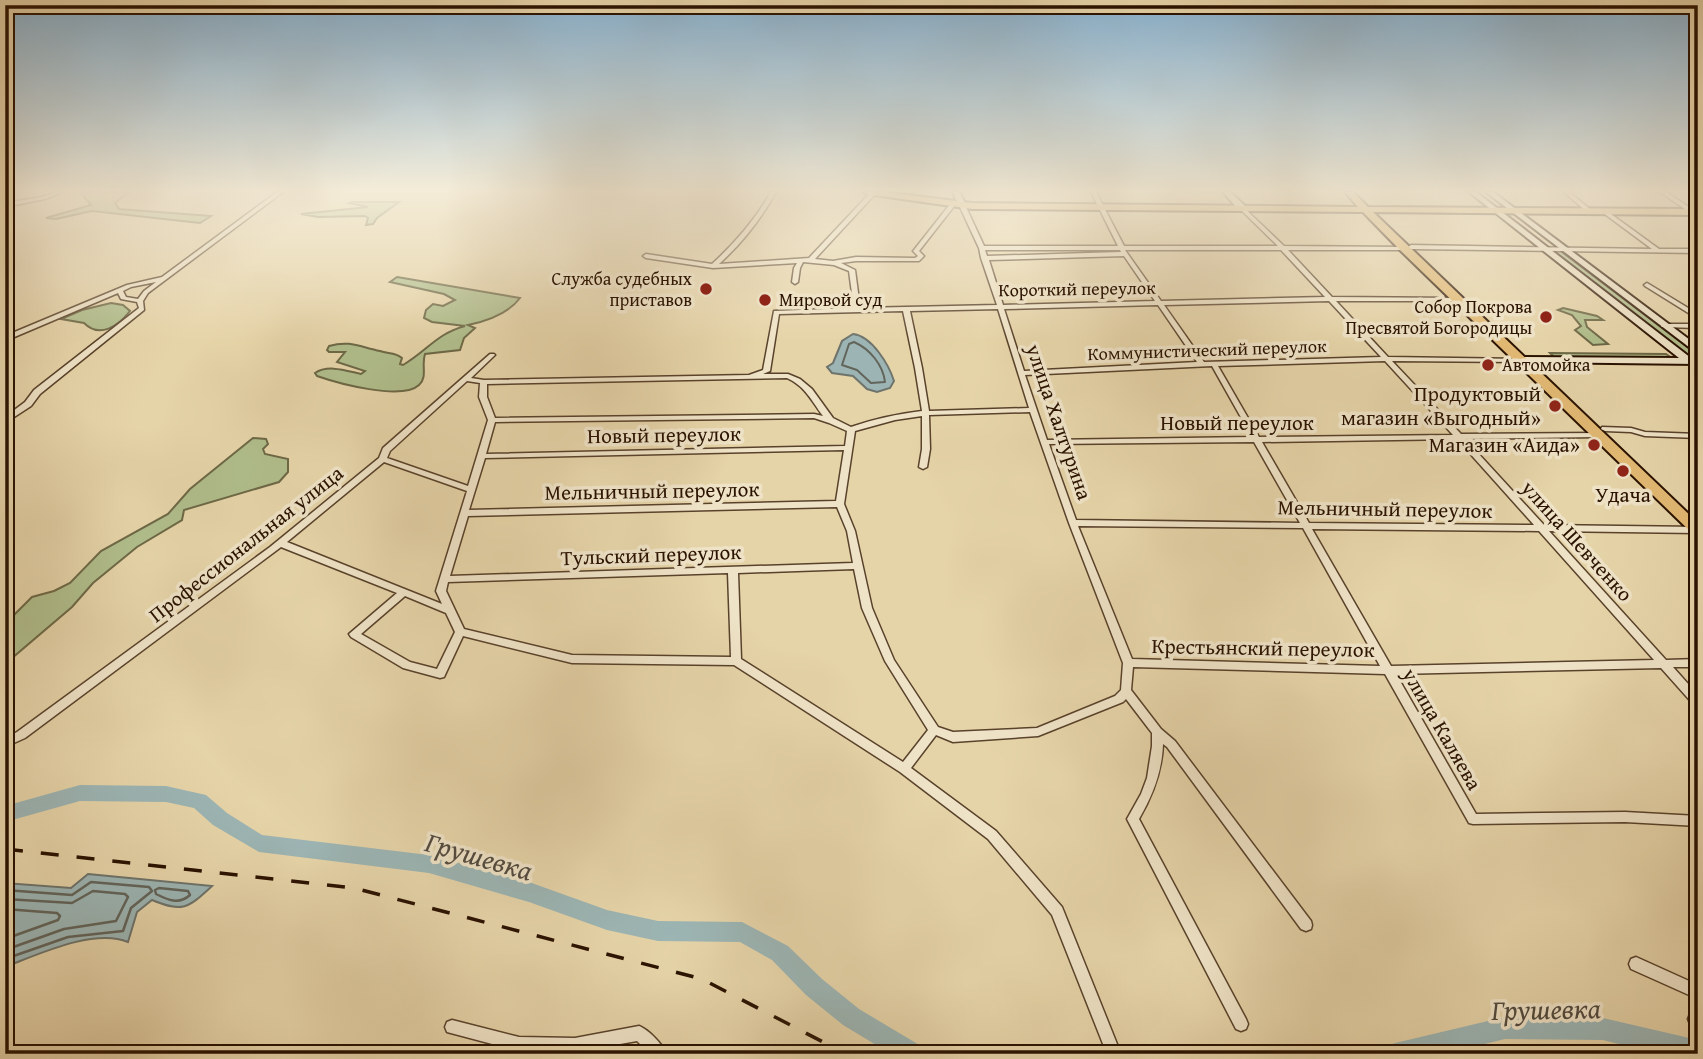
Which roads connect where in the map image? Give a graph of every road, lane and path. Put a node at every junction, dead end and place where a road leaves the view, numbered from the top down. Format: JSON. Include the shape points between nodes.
{"nodes":[{"id":1,"x":213,"y":241,"type":"edge"},
{"id":2,"x":741,"y":241,"type":"edge"},
{"id":3,"x":828,"y":241,"type":"edge"},
{"id":4,"x":922,"y":241,"type":"edge"},
{"id":5,"x":978,"y":241,"type":"edge"},
{"id":6,"x":1119,"y":241,"type":"edge"},
{"id":7,"x":1276,"y":241,"type":"edge"},
{"id":8,"x":1400,"y":241,"type":"edge"},
{"id":9,"x":1535,"y":241,"type":"edge"},
{"id":10,"x":1552,"y":241,"type":"edge"},
{"id":11,"x":1646,"y":241,"type":"edge"},
{"id":12,"x":982,"y":248,"type":"junction"},
{"id":13,"x":1407,"y":248,"type":"junction"},
{"id":14,"x":1544,"y":248,"type":"junction"},
{"id":15,"x":1560,"y":248,"type":"junction"},
{"id":16,"x":1284,"y":249,"type":"junction"},
{"id":17,"x":1656,"y":249,"type":"junction"},
{"id":18,"x":1124,"y":251,"type":"junction"},
{"id":19,"x":1686,"y":251,"type":"junction"},
{"id":20,"x":1698,"y":251,"type":"edge"},
{"id":21,"x":646,"y":256,"type":"dead end"},
{"id":22,"x":985,"y":258,"type":"junction"},
{"id":23,"x":1698,"y":259,"type":"edge"},
{"id":24,"x":811,"y":260,"type":"junction"},
{"id":25,"x":801,"y":261,"type":"junction"},
{"id":26,"x":834,"y":263,"type":"junction"},
{"id":27,"x":713,"y":266,"type":"junction"},
{"id":28,"x":164,"y":278,"type":"junction"},
{"id":29,"x":795,"y":282,"type":"dead end"},
{"id":30,"x":1647,"y":285,"type":"dead end"},
{"id":31,"x":120,"y":291,"type":"junction"},
{"id":32,"x":1329,"y":299,"type":"junction"},
{"id":33,"x":1455,"y":299,"type":"junction"},
{"id":34,"x":141,"y":301,"type":"junction"},
{"id":35,"x":1162,"y":303,"type":"junction"},
{"id":36,"x":1000,"y":307,"type":"junction"},
{"id":37,"x":906,"y":309,"type":"junction"},
{"id":38,"x":857,"y":310,"type":"junction"},
{"id":39,"x":1698,"y":317,"type":"edge"},
{"id":40,"x":1664,"y":326,"type":"junction"},
{"id":41,"x":1698,"y":327,"type":"edge"},
{"id":42,"x":5,"y":339,"type":"edge"},
{"id":43,"x":1698,"y":351,"type":"edge"},
{"id":44,"x":492,"y":355,"type":"dead end"},
{"id":45,"x":1387,"y":360,"type":"junction"},
{"id":46,"x":1526,"y":361,"type":"junction"},
{"id":47,"x":1693,"y":361,"type":"edge"},
{"id":48,"x":1202,"y":364,"type":"junction"},
{"id":49,"x":1214,"y":364,"type":"junction"},
{"id":50,"x":1021,"y":373,"type":"junction"},
{"id":51,"x":749,"y":377,"type":"junction"},
{"id":52,"x":467,"y":379,"type":"junction"},
{"id":53,"x":484,"y":382,"type":"junction"},
{"id":54,"x":1033,"y":410,"type":"junction"},
{"id":55,"x":925,"y":414,"type":"junction"},
{"id":56,"x":492,"y":420,"type":"junction"},
{"id":57,"x":5,"y":421,"type":"edge"},
{"id":58,"x":831,"y":421,"type":"junction"},
{"id":59,"x":851,"y":430,"type":"junction"},
{"id":60,"x":1601,"y":432,"type":"junction"},
{"id":61,"x":1698,"y":436,"type":"edge"},
{"id":62,"x":1461,"y":439,"type":"junction"},
{"id":63,"x":1258,"y":440,"type":"junction"},
{"id":64,"x":1045,"y":442,"type":"junction"},
{"id":65,"x":848,"y":448,"type":"junction"},
{"id":66,"x":482,"y":456,"type":"junction"},
{"id":67,"x":383,"y":459,"type":"junction"},
{"id":68,"x":923,"y":467,"type":"dead end"},
{"id":69,"x":472,"y":490,"type":"junction"},
{"id":70,"x":840,"y":504,"type":"junction"},
{"id":71,"x":465,"y":513,"type":"junction"},
{"id":72,"x":1698,"y":517,"type":"edge"},
{"id":73,"x":1073,"y":523,"type":"junction"},
{"id":74,"x":1306,"y":526,"type":"junction"},
{"id":75,"x":1542,"y":528,"type":"junction"},
{"id":76,"x":1697,"y":530,"type":"edge"},
{"id":77,"x":280,"y":543,"type":"junction"},
{"id":78,"x":858,"y":566,"type":"junction"},
{"id":79,"x":733,"y":570,"type":"junction"},
{"id":80,"x":445,"y":579,"type":"junction"},
{"id":81,"x":404,"y":592,"type":"junction"},
{"id":82,"x":451,"y":611,"type":"junction"},
{"id":83,"x":460,"y":632,"type":"junction"},
{"id":84,"x":736,"y":661,"type":"junction"},
{"id":85,"x":1128,"y":663,"type":"junction"},
{"id":86,"x":1698,"y":663,"type":"edge"},
{"id":87,"x":1665,"y":664,"type":"junction"},
{"id":88,"x":1388,"y":670,"type":"junction"},
{"id":89,"x":1126,"y":691,"type":"junction"},
{"id":90,"x":1698,"y":702,"type":"edge"},
{"id":91,"x":934,"y":730,"type":"junction"},
{"id":92,"x":1157,"y":732,"type":"junction"},
{"id":93,"x":5,"y":743,"type":"edge"},
{"id":94,"x":904,"y":769,"type":"junction"},
{"id":95,"x":1698,"y":821,"type":"edge"},
{"id":96,"x":1306,"y":925,"type":"dead end"},
{"id":97,"x":1636,"y":964,"type":"dead end"},
{"id":98,"x":1698,"y":992,"type":"edge"},
{"id":99,"x":1241,"y":1024,"type":"dead end"},
{"id":100,"x":453,"y":1027,"type":"dead end"},
{"id":101,"x":660,"y":1054,"type":"edge"},
{"id":102,"x":1114,"y":1054,"type":"edge"}],
"edges":[{"from":1,"to":28,"type":"street"},
{"from":2,"to":27,"type":"street"},
{"from":3,"to":24,"type":"street"},
{"from":4,"to":26,"type":"street","via":[[917,260]]},
{"from":5,"to":12,"type":"street","name":"улица Халтурина"},
{"from":6,"to":18,"type":"street"},
{"from":7,"to":16,"type":"street","name":"улица Шевченко"},
{"from":8,"to":13,"type":"main road"},
{"from":9,"to":14,"type":"main road"},
{"from":10,"to":15,"type":"main road"},
{"from":11,"to":17,"type":"street"},
{"from":12,"to":18,"type":"street"},
{"from":12,"to":22,"type":"street","name":"улица Халтурина"},
{"from":13,"to":14,"type":"street"},
{"from":13,"to":16,"type":"street"},
{"from":13,"to":33,"type":"main road"},
{"from":13,"to":46,"type":"main road"},
{"from":14,"to":15,"type":"street"},
{"from":14,"to":47,"type":"main road"},
{"from":15,"to":17,"type":"street"},
{"from":15,"to":40,"type":"main road"},
{"from":16,"to":18,"type":"street"},
{"from":16,"to":32,"type":"street","name":"улица Шевченко"},
{"from":17,"to":19,"type":"street"},
{"from":18,"to":22,"type":"street"},
{"from":18,"to":35,"type":"street"},
{"from":19,"to":20,"type":"street"},
{"from":19,"to":23,"type":"street"},
{"from":21,"to":27,"type":"street"},
{"from":22,"to":36,"type":"street","name":"улица Халтурина"},
{"from":24,"to":25,"type":"street"},
{"from":24,"to":26,"type":"street"},
{"from":25,"to":27,"type":"street"},
{"from":25,"to":29,"type":"street"},
{"from":26,"to":38,"type":"street","via":[[852,270]]},
{"from":28,"to":31,"type":"street"},
{"from":28,"to":34,"type":"street"},
{"from":30,"to":39,"type":"street"},
{"from":31,"to":34,"type":"street","via":[[123,298]]},
{"from":31,"to":42,"type":"street"},
{"from":32,"to":33,"type":"street","name":"Короткий переулок"},
{"from":32,"to":35,"type":"street","name":"Короткий переулок"},
{"from":32,"to":45,"type":"street","name":"улица Шевченко"},
{"from":33,"to":46,"type":"main road"},
{"from":34,"to":57,"type":"street","via":[[142,309],[123,327]]},
{"from":35,"to":36,"type":"street","name":"Короткий переулок"},
{"from":35,"to":48,"type":"street"},
{"from":36,"to":37,"type":"street","name":"Короткий переулок"},
{"from":36,"to":50,"type":"street","name":"улица Халтурина"},
{"from":37,"to":38,"type":"street","name":"Короткий переулок"},
{"from":37,"to":55,"type":"street"},
{"from":38,"to":51,"type":"street","name":"Короткий переулок","via":[[776,312],[766,371]]},
{"from":40,"to":41,"type":"street"},
{"from":40,"to":43,"type":"main road"},
{"from":44,"to":52,"type":"street","name":"Профессиональная улица"},
{"from":45,"to":46,"type":"street","name":"Коммунистический переулок"},
{"from":45,"to":49,"type":"street","name":"Коммунистический переулок"},
{"from":45,"to":62,"type":"street","name":"улица Шевченко"},
{"from":46,"to":47,"type":"main road","name":"Коммунистический переулок"},
{"from":46,"to":60,"type":"main road"},
{"from":48,"to":49,"type":"street","name":"Коммунистический переулок"},
{"from":48,"to":50,"type":"street","name":"Коммунистический переулок"},
{"from":49,"to":63,"type":"street","name":"улица Каляева"},
{"from":50,"to":54,"type":"street","name":"улица Халтурина"},
{"from":51,"to":53,"type":"street"},
{"from":51,"to":58,"type":"street","via":[[799,380],[816,396]]},
{"from":52,"to":53,"type":"street"},
{"from":52,"to":67,"type":"street","name":"Профессиональная улица","via":[[386,450]]},
{"from":53,"to":56,"type":"street","via":[[483,397]]},
{"from":54,"to":55,"type":"street"},
{"from":54,"to":64,"type":"street","name":"улица Халтурина"},
{"from":55,"to":59,"type":"street","via":[[878,420]]},
{"from":55,"to":68,"type":"street","via":[[928,450]]},
{"from":56,"to":58,"type":"street","via":[[814,416]]},
{"from":56,"to":66,"type":"street"},
{"from":58,"to":59,"type":"street"},
{"from":59,"to":65,"type":"street"},
{"from":60,"to":61,"type":"street","name":"Новый переулок"},
{"from":60,"to":62,"type":"street","name":"Новый переулок"},
{"from":60,"to":72,"type":"main road"},
{"from":60,"to":76,"type":"main road"},
{"from":62,"to":63,"type":"street","name":"Новый переулок"},
{"from":62,"to":75,"type":"street","name":"улица Шевченко"},
{"from":63,"to":64,"type":"street","name":"Новый переулок"},
{"from":63,"to":74,"type":"street","name":"улица Каляева"},
{"from":64,"to":73,"type":"street","name":"улица Халтурина"},
{"from":65,"to":66,"type":"street","name":"Новый переулок"},
{"from":65,"to":70,"type":"street"},
{"from":66,"to":69,"type":"street"},
{"from":67,"to":69,"type":"street"},
{"from":67,"to":77,"type":"street","name":"Профессиональная улица"},
{"from":69,"to":71,"type":"street"},
{"from":70,"to":71,"type":"street","name":"Мельничный переулок"},
{"from":70,"to":78,"type":"street"},
{"from":71,"to":80,"type":"street"},
{"from":73,"to":74,"type":"street","name":"Мельничный переулок"},
{"from":73,"to":85,"type":"street","name":"улица Халтурина"},
{"from":74,"to":75,"type":"street","name":"Мельничный переулок"},
{"from":74,"to":88,"type":"street","name":"улица Каляева"},
{"from":75,"to":76,"type":"street","name":"Мельничный переулок"},
{"from":75,"to":87,"type":"street","name":"улица Шевченко"},
{"from":77,"to":81,"type":"street"},
{"from":77,"to":93,"type":"street","name":"Профессиональная улица"},
{"from":78,"to":79,"type":"street","name":"Тульский переулок"},
{"from":78,"to":91,"type":"street","via":[[867,608],[890,661]]},
{"from":79,"to":80,"type":"street","name":"Тульский переулок"},
{"from":79,"to":84,"type":"street"},
{"from":80,"to":82,"type":"street","via":[[442,591]]},
{"from":81,"to":82,"type":"street"},
{"from":81,"to":83,"type":"street","via":[[354,634],[407,665],[440,674]]},
{"from":82,"to":83,"type":"street"},
{"from":83,"to":84,"type":"street","via":[[572,659]]},
{"from":84,"to":94,"type":"street"},
{"from":85,"to":88,"type":"street","name":"Крестьянский переулок"},
{"from":85,"to":89,"type":"street","name":"Крестьянский переулок"},
{"from":86,"to":87,"type":"street","name":"Крестьянский переулок"},
{"from":87,"to":88,"type":"street","name":"Крестьянский переулок"},
{"from":87,"to":90,"type":"street","name":"улица Шевченко"},
{"from":88,"to":95,"type":"street","name":"улица Каляева","via":[[1473,819]]},
{"from":89,"to":91,"type":"street","via":[[1119,699],[1038,732],[953,737]]},
{"from":89,"to":92,"type":"street"},
{"from":91,"to":94,"type":"street"},
{"from":92,"to":96,"type":"street","via":[[1171,744]]},
{"from":92,"to":99,"type":"street","via":[[1159,760],[1151,788],[1133,819]]},
{"from":94,"to":102,"type":"street","via":[[992,835],[1057,911]]},
{"from":97,"to":98,"type":"street"},
{"from":100,"to":101,"type":"street","via":[[519,1044],[575,1045],[639,1033]]}]}
